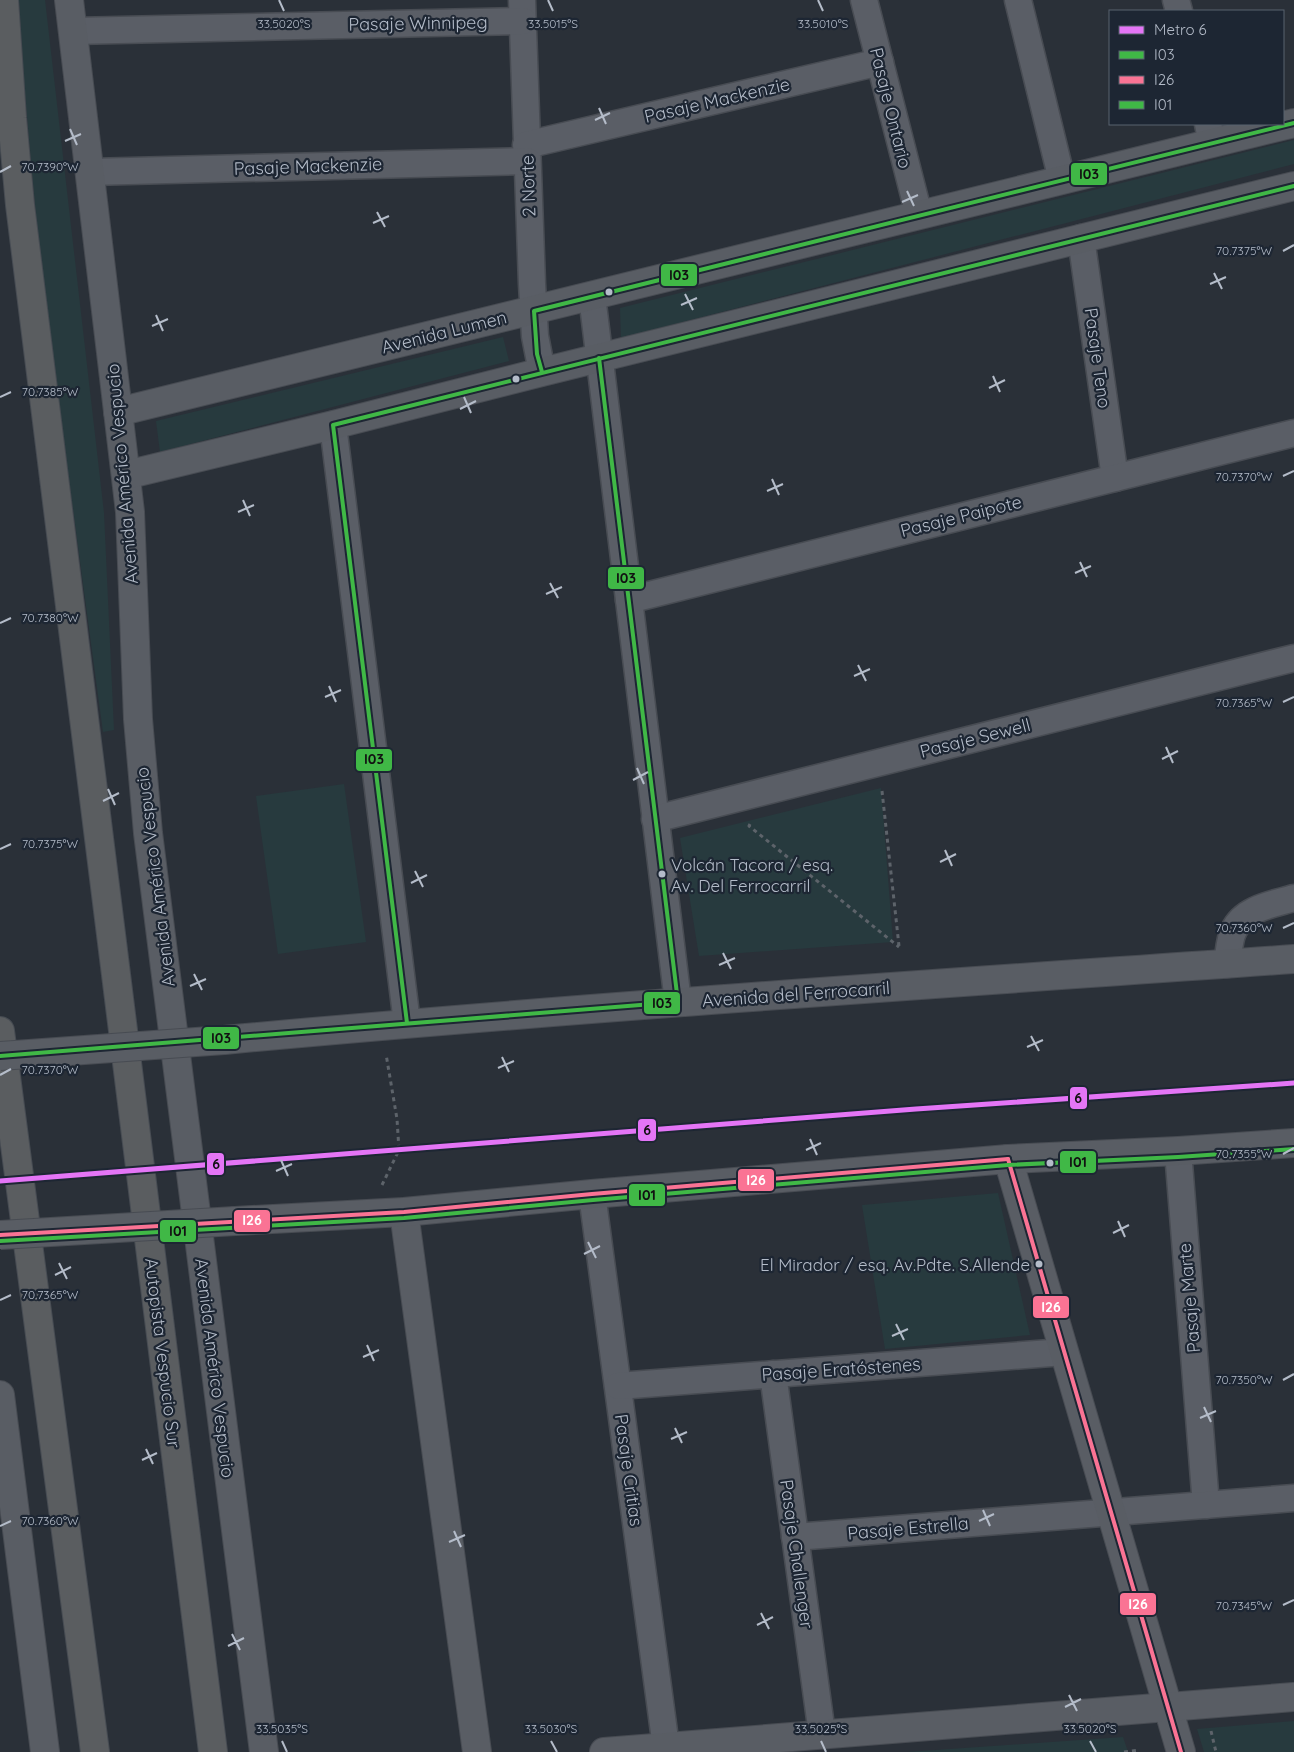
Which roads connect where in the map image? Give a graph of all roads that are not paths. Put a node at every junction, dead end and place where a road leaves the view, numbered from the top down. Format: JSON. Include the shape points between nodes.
{"nodes":[{"id":1,"x":4,"y":0,"type":"edge"},
{"id":2,"x":69,"y":0,"type":"edge"},
{"id":3,"x":864,"y":0,"type":"edge"},
{"id":4,"x":1018,"y":0,"type":"edge"},
{"id":5,"x":523,"y":11,"type":"edge"},
{"id":6,"x":73,"y":31,"type":"junction"},
{"id":7,"x":880,"y":62,"type":"junction"},
{"id":8,"x":1271,"y":125,"type":"edge"},
{"id":9,"x":1210,"y":133,"type":"edge"},
{"id":10,"x":527,"y":153,"type":"junction"},
{"id":11,"x":90,"y":172,"type":"junction"},
{"id":12,"x":1062,"y":180,"type":"junction"},
{"id":13,"x":1294,"y":186,"type":"edge"},
{"id":14,"x":919,"y":215,"type":"junction"},
{"id":15,"x":1081,"y":238,"type":"junction"},
{"id":16,"x":592,"y":296,"type":"junction"},
{"id":17,"x":534,"y":311,"type":"junction"},
{"id":18,"x":599,"y":358,"type":"junction"},
{"id":19,"x":542,"y":372,"type":"junction"},
{"id":20,"x":118,"y":412,"type":"junction"},
{"id":21,"x":333,"y":425,"type":"junction"},
{"id":22,"x":1294,"y":433,"type":"edge"},
{"id":23,"x":126,"y":475,"type":"junction"},
{"id":24,"x":1115,"y":478,"type":"junction"},
{"id":25,"x":628,"y":600,"type":"junction"},
{"id":26,"x":1294,"y":658,"type":"edge"},
{"id":27,"x":655,"y":819,"type":"junction"},
{"id":28,"x":1294,"y":898,"type":"edge"},
{"id":29,"x":1294,"y":959,"type":"edge"},
{"id":30,"x":1227,"y":964,"type":"junction"},
{"id":31,"x":678,"y":1002,"type":"junction"},
{"id":32,"x":394,"y":1025,"type":"junction"},
{"id":33,"x":0,"y":1031,"type":"edge"},
{"id":34,"x":0,"y":1056,"type":"edge"},
{"id":35,"x":1294,"y":1143,"type":"edge"},
{"id":36,"x":1178,"y":1151,"type":"junction"},
{"id":37,"x":1008,"y":1160,"type":"junction"},
{"id":38,"x":592,"y":1194,"type":"junction"},
{"id":39,"x":404,"y":1212,"type":"junction"},
{"id":40,"x":0,"y":1235,"type":"edge"},
{"id":41,"x":1064,"y":1352,"type":"junction"},
{"id":42,"x":773,"y":1374,"type":"junction"},
{"id":43,"x":618,"y":1386,"type":"junction"},
{"id":44,"x":0,"y":1395,"type":"edge"},
{"id":45,"x":1294,"y":1498,"type":"edge"},
{"id":46,"x":1206,"y":1505,"type":"junction"},
{"id":47,"x":1110,"y":1512,"type":"junction"},
{"id":48,"x":795,"y":1537,"type":"junction"},
{"id":49,"x":1294,"y":1697,"type":"edge"},
{"id":50,"x":1168,"y":1707,"type":"junction"},
{"id":51,"x":822,"y":1734,"type":"junction"},
{"id":52,"x":666,"y":1747,"type":"junction"},
{"id":53,"x":45,"y":1752,"type":"edge"},
{"id":54,"x":95,"y":1752,"type":"edge"},
{"id":55,"x":213,"y":1752,"type":"edge"},
{"id":56,"x":264,"y":1752,"type":"edge"},
{"id":57,"x":476,"y":1752,"type":"edge"},
{"id":58,"x":604,"y":1752,"type":"edge"},
{"id":59,"x":1181,"y":1752,"type":"edge"}],
"edges":[{"from":1,"to":55,"type":"highway","name":"Autopista Vespucio Sur","via":[[20,205]]},
{"from":2,"to":6,"type":"street","name":"Avenida Américo Vespucio"},
{"from":3,"to":7,"type":"street","name":"Pasaje Ontario"},
{"from":4,"to":12,"type":"street"},
{"from":5,"to":6,"type":"street","name":"Pasaje Winnipeg"},
{"from":5,"to":10,"type":"street","name":"2 Norte"},
{"from":6,"to":11,"type":"street","name":"Avenida Américo Vespucio"},
{"from":7,"to":10,"type":"street","name":"Pasaje Mackenzie"},
{"from":7,"to":14,"type":"street","name":"Pasaje Ontario"},
{"from":8,"to":9,"type":"street","name":"Avenida Lumen"},
{"from":9,"to":12,"type":"street","name":"Avenida Lumen"},
{"from":10,"to":11,"type":"street","name":"Pasaje Mackenzie"},
{"from":10,"to":17,"type":"street","name":"2 Norte"},
{"from":11,"to":20,"type":"street","name":"Avenida Américo Vespucio"},
{"from":12,"to":14,"type":"street","name":"Avenida Lumen"},
{"from":13,"to":15,"type":"street"},
{"from":14,"to":16,"type":"street","name":"Avenida Lumen"},
{"from":15,"to":18,"type":"street"},
{"from":15,"to":24,"type":"street","name":"Pasaje Teno"},
{"from":16,"to":17,"type":"street","name":"Avenida Lumen"},
{"from":16,"to":18,"type":"street"},
{"from":17,"to":19,"type":"street","name":"2 Norte"},
{"from":17,"to":20,"type":"street","name":"Avenida Lumen"},
{"from":18,"to":19,"type":"street"},
{"from":18,"to":25,"type":"street"},
{"from":19,"to":21,"type":"street"},
{"from":20,"to":23,"type":"street","name":"Avenida Américo Vespucio"},
{"from":21,"to":23,"type":"street"},
{"from":21,"to":32,"type":"street"},
{"from":22,"to":24,"type":"street","name":"Pasaje Paipote"},
{"from":23,"to":56,"type":"street","name":"Avenida Américo Vespucio","via":[[143,786]]},
{"from":24,"to":25,"type":"street","name":"Pasaje Paipote"},
{"from":25,"to":27,"type":"street"},
{"from":26,"to":27,"type":"street","name":"Pasaje Sewell"},
{"from":27,"to":31,"type":"street"},
{"from":28,"to":30,"type":"street","via":[[1258,908],[1238,922],[1233,931]]},
{"from":29,"to":30,"type":"street","name":"Avenida del Ferrocarril"},
{"from":30,"to":31,"type":"street","name":"Avenida del Ferrocarril"},
{"from":31,"to":32,"type":"street","name":"Avenida del Ferrocarril"},
{"from":32,"to":34,"type":"street","name":"Avenida del Ferrocarril","bridge":true},
{"from":33,"to":54,"type":"highway"},
{"from":35,"to":36,"type":"street"},
{"from":36,"to":37,"type":"street"},
{"from":36,"to":46,"type":"street","name":"Pasaje Marte"},
{"from":37,"to":38,"type":"street"},
{"from":37,"to":41,"type":"street"},
{"from":38,"to":39,"type":"street"},
{"from":38,"to":43,"type":"street","name":"Pasaje Critias"},
{"from":39,"to":40,"type":"street","bridge":true},
{"from":39,"to":57,"type":"street"},
{"from":41,"to":42,"type":"street","name":"Pasaje Eratóstenes"},
{"from":41,"to":47,"type":"street"},
{"from":42,"to":43,"type":"street","name":"Pasaje Eratóstenes"},
{"from":42,"to":48,"type":"street","name":"Pasaje Challenger"},
{"from":43,"to":52,"type":"street","name":"Pasaje Critias"},
{"from":44,"to":53,"type":"street"},
{"from":45,"to":46,"type":"street","name":"Pasaje Estrella"},
{"from":46,"to":47,"type":"street","name":"Pasaje Estrella"},
{"from":47,"to":48,"type":"street","name":"Pasaje Estrella"},
{"from":47,"to":50,"type":"street"},
{"from":48,"to":51,"type":"street","name":"Pasaje Challenger"},
{"from":49,"to":50,"type":"street"},
{"from":50,"to":51,"type":"street"},
{"from":50,"to":59,"type":"street"},
{"from":51,"to":52,"type":"street"},
{"from":52,"to":58,"type":"street"}]}
